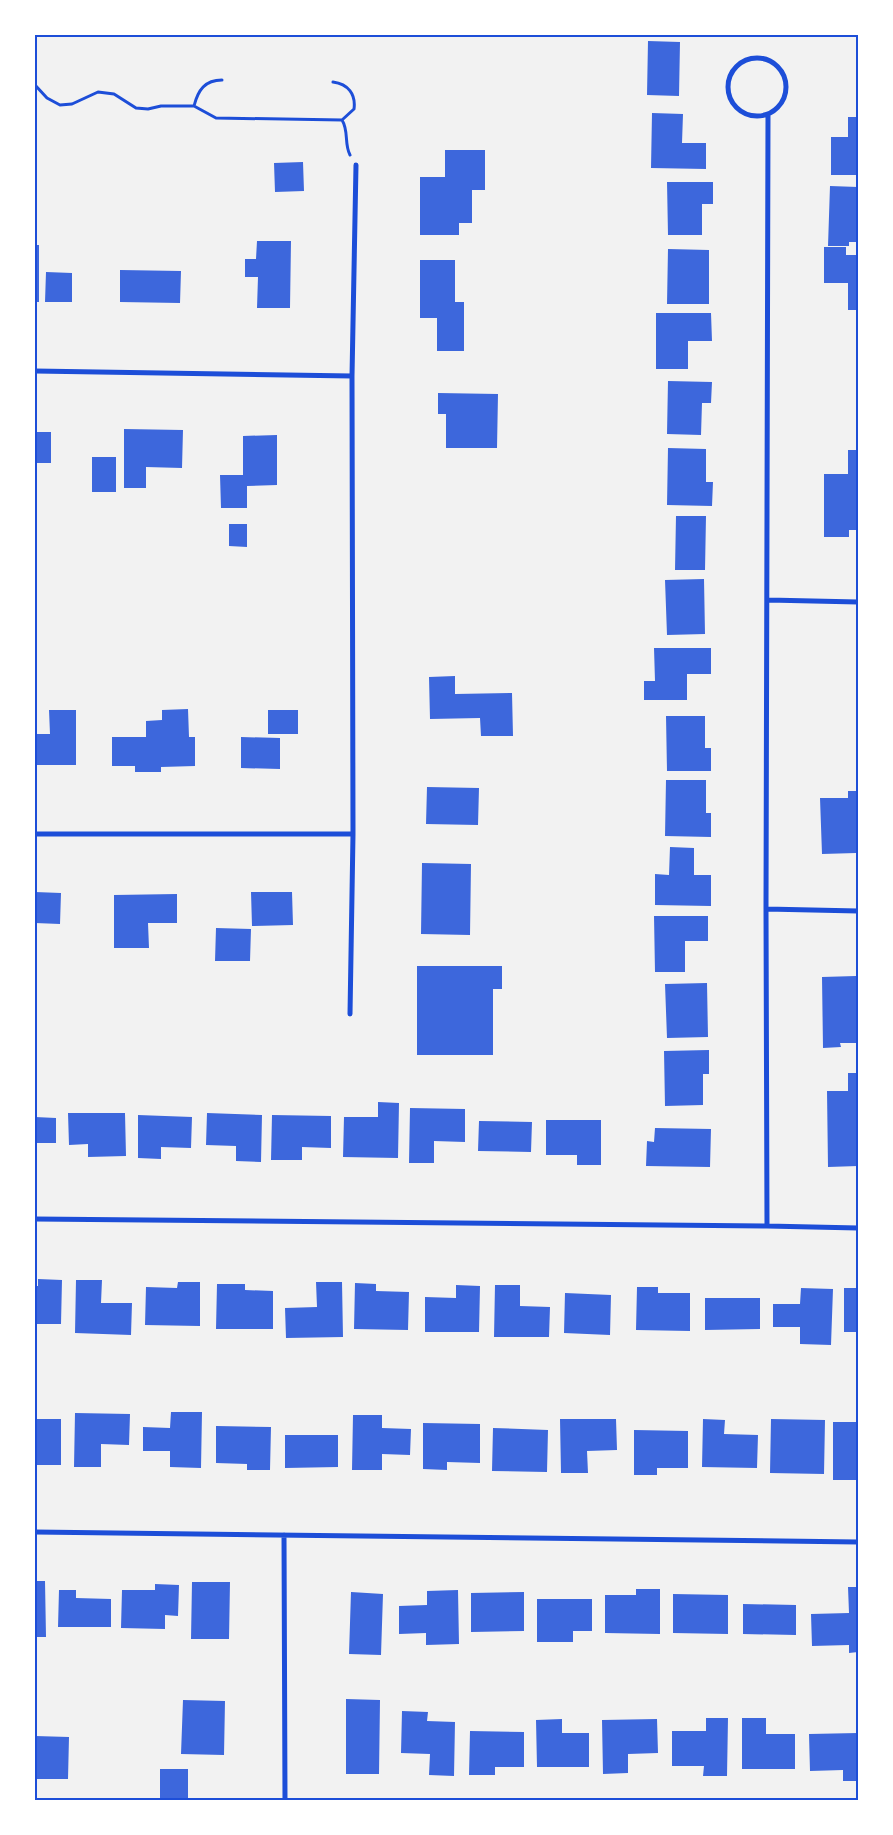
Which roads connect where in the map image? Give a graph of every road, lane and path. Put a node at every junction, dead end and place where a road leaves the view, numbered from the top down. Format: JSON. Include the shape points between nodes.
{"nodes":[{"id":1,"x":222,"y":80,"type":"dead end"},
{"id":2,"x":333,"y":82,"type":"dead end"},
{"id":3,"x":35,"y":86,"type":"edge"},
{"id":4,"x":194,"y":106,"type":"junction"},
{"id":5,"x":768,"y":115,"type":"junction"},
{"id":6,"x":342,"y":120,"type":"junction"},
{"id":7,"x":356,"y":166,"type":"joint"},
{"id":8,"x":35,"y":371,"type":"edge"},
{"id":9,"x":352,"y":376,"type":"junction"},
{"id":10,"x":768,"y":600,"type":"junction"},
{"id":11,"x":858,"y":602,"type":"edge"},
{"id":12,"x":35,"y":834,"type":"edge"},
{"id":13,"x":353,"y":834,"type":"junction"},
{"id":14,"x":766,"y":909,"type":"junction"},
{"id":15,"x":858,"y":911,"type":"edge"},
{"id":16,"x":350,"y":1014,"type":"dead end"},
{"id":17,"x":35,"y":1219,"type":"edge"},
{"id":18,"x":767,"y":1226,"type":"junction"},
{"id":19,"x":858,"y":1228,"type":"edge"},
{"id":20,"x":35,"y":1532,"type":"edge"},
{"id":21,"x":284,"y":1535,"type":"junction"},
{"id":22,"x":858,"y":1542,"type":"edge"},
{"id":23,"x":286,"y":1800,"type":"edge"}],
"edges":[{"from":1,"to":4,"type":"path","via":[[208,83],[200,90]]},
{"from":2,"to":6,"type":"path","via":[[344,85],[354,97],[354,109]]},
{"from":3,"to":4,"type":"path","via":[[60,105],[72,104],[98,92],[114,94],[136,108]]},
{"from":4,"to":6,"type":"path","via":[[216,118]]},
{"from":5,"to":5,"type":"street","via":[[776,110],[786,95],[784,77],[773,62],[755,58],[738,65],[728,83],[728,93],[739,110],[748,115]]},
{"from":5,"to":10,"type":"street"},
{"from":6,"to":7,"type":"path","via":[[348,151]]},
{"from":7,"to":9,"type":"street"},
{"from":8,"to":9,"type":"street"},
{"from":9,"to":13,"type":"street"},
{"from":10,"to":11,"type":"street"},
{"from":10,"to":14,"type":"street"},
{"from":12,"to":13,"type":"street"},
{"from":13,"to":16,"type":"street"},
{"from":14,"to":15,"type":"street"},
{"from":14,"to":18,"type":"street"},
{"from":17,"to":18,"type":"street"},
{"from":18,"to":19,"type":"street"},
{"from":20,"to":21,"type":"street"},
{"from":21,"to":22,"type":"street"},
{"from":21,"to":23,"type":"street"}]}
